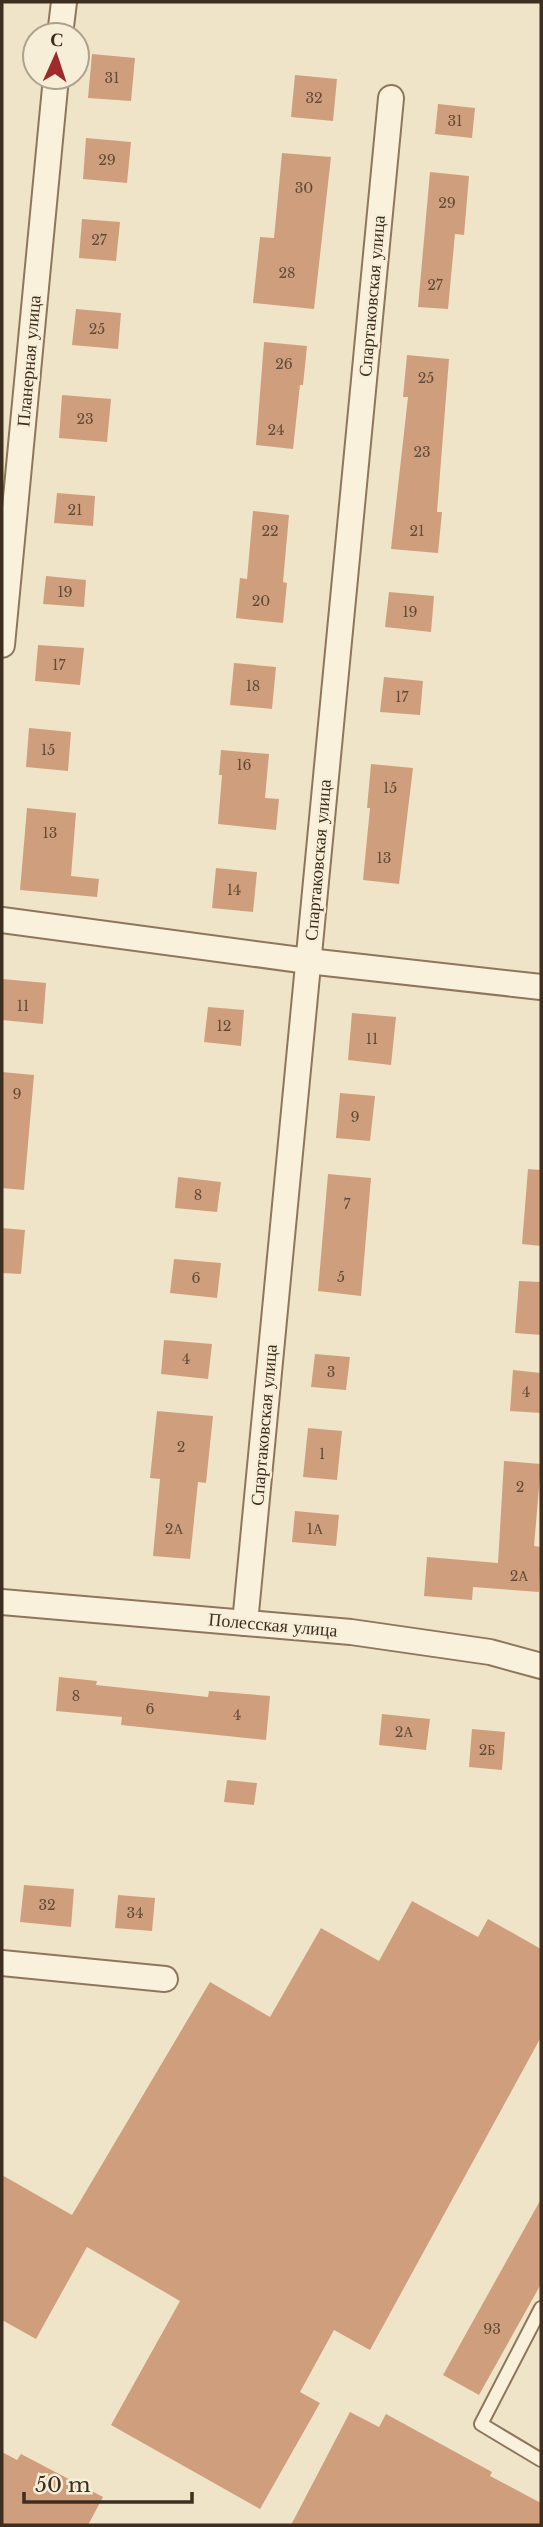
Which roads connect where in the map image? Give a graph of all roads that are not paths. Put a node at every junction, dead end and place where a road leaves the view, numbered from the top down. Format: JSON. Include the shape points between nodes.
{"nodes":[{"id":1,"x":64,"y":2,"type":"edge"},
{"id":2,"x":62,"y":21,"type":"edge"},
{"id":3,"x":55,"y":91,"type":"edge"},
{"id":4,"x":391,"y":98,"type":"dead end"},
{"id":5,"x":2,"y":645,"type":"edge"},
{"id":6,"x":2,"y":920,"type":"edge"},
{"id":7,"x":308,"y":961,"type":"junction"},
{"id":8,"x":541,"y":987,"type":"edge"},
{"id":9,"x":2,"y":1602,"type":"edge"},
{"id":10,"x":245,"y":1623,"type":"junction"},
{"id":11,"x":541,"y":1666,"type":"edge"},
{"id":12,"x":2,"y":1963,"type":"edge"},
{"id":13,"x":165,"y":1979,"type":"dead end"},
{"id":14,"x":541,"y":2308,"type":"edge"},
{"id":15,"x":541,"y":2460,"type":"edge"}],
"edges":[{"from":1,"to":2,"type":"street"},
{"from":3,"to":5,"type":"street","name":"Планерная улица"},
{"from":4,"to":7,"type":"street","name":"Спартаковская улица"},
{"from":6,"to":7,"type":"street"},
{"from":7,"to":8,"type":"street"},
{"from":7,"to":10,"type":"street","name":"Спартаковская улица"},
{"from":9,"to":10,"type":"street","name":"Полесская улица"},
{"from":10,"to":11,"type":"street","name":"Полесская улица","via":[[351,1632],[490,1652]]},
{"from":12,"to":13,"type":"street"},
{"from":14,"to":15,"type":"lane","via":[[481,2424]]}]}
